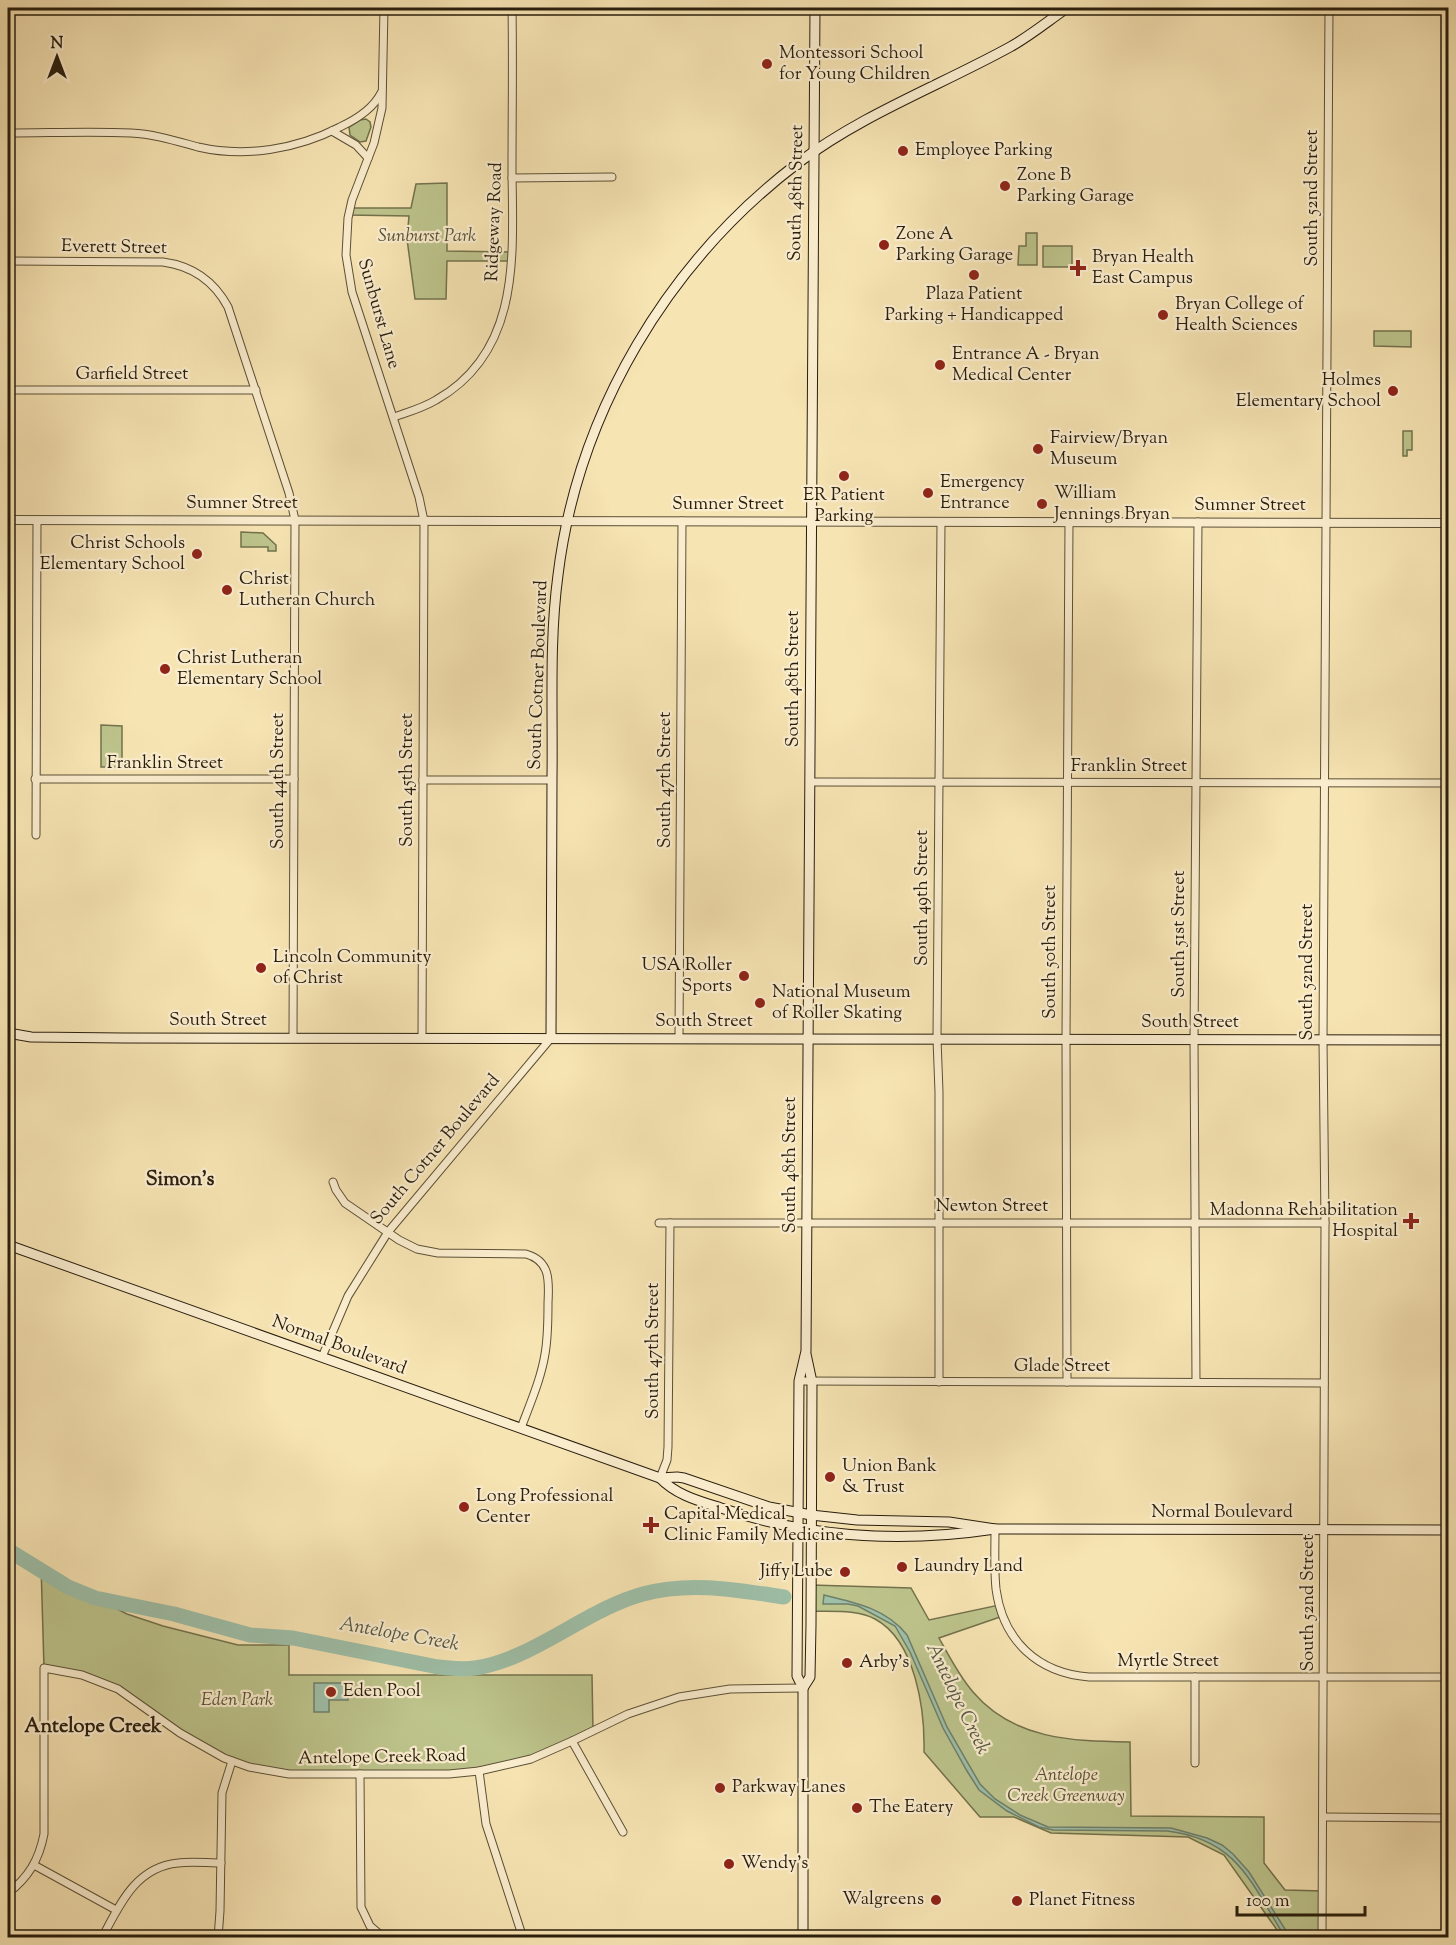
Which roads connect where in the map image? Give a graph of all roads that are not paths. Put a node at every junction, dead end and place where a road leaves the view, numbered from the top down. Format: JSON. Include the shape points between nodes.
{"nodes":[{"id":1,"x":384,"y":8,"type":"edge"},
{"id":2,"x":512,"y":8,"type":"edge"},
{"id":3,"x":815,"y":8,"type":"edge"},
{"id":4,"x":1067,"y":8,"type":"edge"},
{"id":5,"x":1329,"y":8,"type":"edge"},
{"id":6,"x":384,"y":83,"type":"junction"},
{"id":7,"x":332,"y":131,"type":"junction"},
{"id":8,"x":8,"y":133,"type":"edge"},
{"id":9,"x":814,"y":152,"type":"junction"},
{"id":10,"x":368,"y":158,"type":"junction"},
{"id":11,"x":612,"y":177,"type":"dead end"},
{"id":12,"x":513,"y":178,"type":"junction"},
{"id":13,"x":8,"y":261,"type":"edge"},
{"id":14,"x":214,"y":286,"type":"joint"},
{"id":15,"x":8,"y":390,"type":"edge"},
{"id":16,"x":256,"y":390,"type":"junction"},
{"id":17,"x":394,"y":417,"type":"junction"},
{"id":18,"x":8,"y":520,"type":"edge"},
{"id":19,"x":37,"y":520,"type":"junction"},
{"id":20,"x":295,"y":520,"type":"junction"},
{"id":21,"x":424,"y":521,"type":"junction"},
{"id":22,"x":567,"y":521,"type":"junction"},
{"id":23,"x":682,"y":521,"type":"junction"},
{"id":24,"x":812,"y":522,"type":"junction"},
{"id":25,"x":941,"y":522,"type":"junction"},
{"id":26,"x":1069,"y":522,"type":"junction"},
{"id":27,"x":1198,"y":522,"type":"junction"},
{"id":28,"x":1326,"y":522,"type":"junction"},
{"id":29,"x":1449,"y":523,"type":"edge"},
{"id":30,"x":35,"y":779,"type":"junction"},
{"id":31,"x":294,"y":779,"type":"junction"},
{"id":32,"x":423,"y":780,"type":"junction"},
{"id":33,"x":552,"y":780,"type":"junction"},
{"id":34,"x":810,"y":782,"type":"junction"},
{"id":35,"x":939,"y":782,"type":"junction"},
{"id":36,"x":1068,"y":782,"type":"junction"},
{"id":37,"x":1196,"y":783,"type":"junction"},
{"id":38,"x":1325,"y":783,"type":"junction"},
{"id":39,"x":1449,"y":783,"type":"edge"},
{"id":40,"x":36,"y":835,"type":"dead end"},
{"id":41,"x":8,"y":1033,"type":"edge"},
{"id":42,"x":31,"y":1037,"type":"junction"},
{"id":43,"x":293,"y":1038,"type":"junction"},
{"id":44,"x":422,"y":1038,"type":"junction"},
{"id":45,"x":551,"y":1038,"type":"junction"},
{"id":46,"x":679,"y":1039,"type":"junction"},
{"id":47,"x":808,"y":1039,"type":"junction"},
{"id":48,"x":937,"y":1039,"type":"junction"},
{"id":49,"x":1066,"y":1039,"type":"junction"},
{"id":50,"x":1194,"y":1040,"type":"junction"},
{"id":51,"x":1323,"y":1040,"type":"junction"},
{"id":52,"x":1449,"y":1040,"type":"edge"},
{"id":53,"x":8,"y":1041,"type":"edge"},
{"id":54,"x":333,"y":1182,"type":"dead end"},
{"id":55,"x":939,"y":1222,"type":"junction"},
{"id":56,"x":1068,"y":1222,"type":"junction"},
{"id":57,"x":659,"y":1223,"type":"dead end"},
{"id":58,"x":670,"y":1223,"type":"junction"},
{"id":59,"x":807,"y":1223,"type":"junction"},
{"id":60,"x":1196,"y":1223,"type":"junction"},
{"id":61,"x":1324,"y":1223,"type":"junction"},
{"id":62,"x":388,"y":1232,"type":"junction"},
{"id":63,"x":8,"y":1245,"type":"edge"},
{"id":64,"x":806,"y":1351,"type":"junction"},
{"id":65,"x":322,"y":1357,"type":"junction"},
{"id":66,"x":799,"y":1382,"type":"junction"},
{"id":67,"x":812,"y":1382,"type":"junction"},
{"id":68,"x":939,"y":1382,"type":"junction"},
{"id":69,"x":1067,"y":1382,"type":"junction"},
{"id":70,"x":1196,"y":1382,"type":"junction"},
{"id":71,"x":1324,"y":1383,"type":"junction"},
{"id":72,"x":521,"y":1428,"type":"junction"},
{"id":73,"x":660,"y":1478,"type":"junction"},
{"id":74,"x":799,"y":1513,"type":"junction"},
{"id":75,"x":811,"y":1515,"type":"junction"},
{"id":76,"x":798,"y":1529,"type":"junction"},
{"id":77,"x":995,"y":1529,"type":"junction"},
{"id":78,"x":1323,"y":1530,"type":"junction"},
{"id":79,"x":1449,"y":1530,"type":"edge"},
{"id":80,"x":811,"y":1531,"type":"junction"},
{"id":81,"x":1195,"y":1677,"type":"junction"},
{"id":82,"x":1324,"y":1677,"type":"junction"},
{"id":83,"x":1449,"y":1677,"type":"edge"},
{"id":84,"x":803,"y":1688,"type":"junction"},
{"id":85,"x":572,"y":1741,"type":"junction"},
{"id":86,"x":232,"y":1761,"type":"junction"},
{"id":87,"x":1196,"y":1763,"type":"dead end"},
{"id":88,"x":479,"y":1771,"type":"junction"},
{"id":89,"x":360,"y":1774,"type":"junction"},
{"id":90,"x":1324,"y":1817,"type":"junction"},
{"id":91,"x":1449,"y":1818,"type":"edge"},
{"id":92,"x":623,"y":1832,"type":"dead end"},
{"id":93,"x":221,"y":1863,"type":"junction"},
{"id":94,"x":34,"y":1865,"type":"junction"},
{"id":95,"x":8,"y":1893,"type":"edge"},
{"id":96,"x":116,"y":1910,"type":"junction"},
{"id":97,"x":102,"y":1938,"type":"edge"},
{"id":98,"x":218,"y":1938,"type":"edge"},
{"id":99,"x":384,"y":1938,"type":"edge"},
{"id":100,"x":523,"y":1938,"type":"edge"},
{"id":101,"x":802,"y":1938,"type":"edge"},
{"id":102,"x":1322,"y":1938,"type":"edge"}],
"edges":[{"from":1,"to":6,"type":"street","name":"Sunburst Lane"},
{"from":2,"to":12,"type":"street","name":"Ridgeway Road"},
{"from":3,"to":9,"type":"main road","name":"South 48th Street"},
{"from":4,"to":9,"type":"main road","name":"South Cotner Boulevard","via":[[1013,45],[877,114]]},
{"from":5,"to":28,"type":"street","name":"South 52nd Street"},
{"from":6,"to":7,"type":"street","via":[[373,106]]},
{"from":6,"to":10,"type":"street","name":"Sunburst Lane","via":[[378,127]]},
{"from":7,"to":8,"type":"street","via":[[286,147],[244,152],[132,133]]},
{"from":7,"to":10,"type":"street","via":[[356,145]]},
{"from":9,"to":22,"type":"main road","name":"South Cotner Boulevard","via":[[734,219],[663,303],[630,356],[591,438]]},
{"from":9,"to":24,"type":"main road","name":"South 48th Street"},
{"from":10,"to":17,"type":"street","name":"Sunburst Lane","via":[[352,200],[346,255],[352,292]]},
{"from":11,"to":12,"type":"street"},
{"from":12,"to":17,"type":"street","name":"Ridgeway Road","via":[[510,281],[492,342],[473,370],[449,392],[419,409]]},
{"from":13,"to":14,"type":"street","name":"Everett Street","via":[[163,262],[189,268]]},
{"from":14,"to":16,"type":"street","name":"South 44th Street","via":[[228,308]]},
{"from":15,"to":16,"type":"street","name":"Garfield Street"},
{"from":16,"to":20,"type":"street","name":"South 44th Street"},
{"from":17,"to":21,"type":"street","name":"Sunburst Lane"},
{"from":18,"to":19,"type":"street","name":"Sumner Street"},
{"from":19,"to":20,"type":"street","name":"Sumner Street"},
{"from":19,"to":30,"type":"street"},
{"from":20,"to":21,"type":"street","name":"Sumner Street"},
{"from":20,"to":31,"type":"street","name":"South 44th Street"},
{"from":21,"to":22,"type":"street","name":"Sumner Street"},
{"from":21,"to":32,"type":"street","name":"South 45th Street"},
{"from":22,"to":23,"type":"street","name":"Sumner Street"},
{"from":22,"to":33,"type":"main road","name":"South Cotner Boulevard","via":[[554,618]]},
{"from":23,"to":24,"type":"street","name":"Sumner Street"},
{"from":23,"to":46,"type":"street","name":"South 47th Street"},
{"from":24,"to":25,"type":"street","name":"Sumner Street"},
{"from":24,"to":34,"type":"main road","name":"South 48th Street"},
{"from":25,"to":26,"type":"street","name":"Sumner Street"},
{"from":25,"to":35,"type":"street","name":"South 49th Street"},
{"from":26,"to":27,"type":"street","name":"Sumner Street"},
{"from":26,"to":36,"type":"street","name":"South 50th Street"},
{"from":27,"to":28,"type":"street","name":"Sumner Street"},
{"from":27,"to":37,"type":"street","name":"South 51st Street"},
{"from":28,"to":29,"type":"street","name":"Sumner Street"},
{"from":28,"to":38,"type":"street","name":"South 52nd Street"},
{"from":30,"to":31,"type":"street","name":"Franklin Street"},
{"from":30,"to":40,"type":"street"},
{"from":31,"to":43,"type":"street","name":"South 44th Street"},
{"from":32,"to":33,"type":"street"},
{"from":32,"to":44,"type":"street","name":"South 45th Street"},
{"from":33,"to":45,"type":"main road","name":"South Cotner Boulevard"},
{"from":34,"to":35,"type":"street","name":"Franklin Street"},
{"from":34,"to":47,"type":"main road","name":"South 48th Street"},
{"from":35,"to":36,"type":"street","name":"Franklin Street"},
{"from":35,"to":48,"type":"street","name":"South 49th Street"},
{"from":36,"to":37,"type":"street","name":"Franklin Street"},
{"from":36,"to":49,"type":"street","name":"South 50th Street"},
{"from":37,"to":38,"type":"street","name":"Franklin Street"},
{"from":37,"to":50,"type":"street","name":"South 51st Street"},
{"from":38,"to":39,"type":"street","name":"Franklin Street"},
{"from":38,"to":51,"type":"street","name":"South 52nd Street"},
{"from":41,"to":42,"type":"main road","name":"South Street"},
{"from":42,"to":43,"type":"main road","name":"South Street"},
{"from":42,"to":53,"type":"main road","name":"South Street"},
{"from":43,"to":44,"type":"main road","name":"South Street"},
{"from":44,"to":45,"type":"main road","name":"South Street"},
{"from":45,"to":46,"type":"main road","name":"South Street"},
{"from":45,"to":62,"type":"street","name":"South Cotner Boulevard"},
{"from":46,"to":47,"type":"main road","name":"South Street"},
{"from":47,"to":48,"type":"main road","name":"South Street"},
{"from":47,"to":59,"type":"main road","name":"South 48th Street"},
{"from":48,"to":49,"type":"main road","name":"South Street"},
{"from":48,"to":55,"type":"street","name":"South 49th Street"},
{"from":49,"to":50,"type":"main road","name":"South Street"},
{"from":49,"to":56,"type":"street","name":"South 50th Street"},
{"from":50,"to":51,"type":"main road","name":"South Street"},
{"from":50,"to":60,"type":"street","name":"South 51st Street"},
{"from":51,"to":52,"type":"main road","name":"South Street"},
{"from":51,"to":61,"type":"street","name":"South 52nd Street"},
{"from":54,"to":62,"type":"street","via":[[344,1202]]},
{"from":55,"to":56,"type":"street","name":"Newton Street"},
{"from":55,"to":59,"type":"street","name":"Newton Street"},
{"from":55,"to":68,"type":"street","name":"South 49th Street"},
{"from":56,"to":60,"type":"street","name":"Newton Street"},
{"from":56,"to":69,"type":"street","name":"South 50th Street"},
{"from":57,"to":58,"type":"street","name":"Newton Street"},
{"from":58,"to":59,"type":"street","name":"Newton Street"},
{"from":58,"to":73,"type":"street","name":"South 47th Street","via":[[668,1447]]},
{"from":59,"to":64,"type":"main road","name":"South 48th Street"},
{"from":60,"to":61,"type":"street","name":"Newton Street"},
{"from":60,"to":70,"type":"street","name":"South 51st Street"},
{"from":61,"to":71,"type":"street","name":"South 52nd Street"},
{"from":62,"to":65,"type":"street","name":"South Cotner Boulevard","via":[[348,1296]]},
{"from":62,"to":72,"type":"street","via":[[424,1251],[522,1253],[543,1264],[549,1284],[547,1345]]},
{"from":63,"to":65,"type":"main road","name":"Normal Boulevard"},
{"from":64,"to":66,"type":"main road","name":"South 48th Street"},
{"from":64,"to":67,"type":"main road","name":"South 48th Street"},
{"from":65,"to":72,"type":"main road","name":"Normal Boulevard"},
{"from":66,"to":67,"type":"street","name":"Glade Street"},
{"from":66,"to":74,"type":"main road","name":"South 48th Street"},
{"from":67,"to":68,"type":"street","name":"Glade Street"},
{"from":67,"to":75,"type":"main road","name":"South 48th Street"},
{"from":68,"to":69,"type":"street","name":"Glade Street"},
{"from":69,"to":70,"type":"street","name":"Glade Street"},
{"from":70,"to":71,"type":"street","name":"Glade Street"},
{"from":71,"to":78,"type":"street","name":"South 52nd Street"},
{"from":72,"to":73,"type":"main road","name":"Normal Boulevard"},
{"from":73,"to":74,"type":"main road","name":"Normal Boulevard","via":[[684,1478],[749,1501]]},
{"from":73,"to":76,"type":"main road","name":"Normal Boulevard","via":[[679,1493]]},
{"from":74,"to":75,"type":"main road","name":"Normal Boulevard"},
{"from":74,"to":76,"type":"main road","name":"South 48th Street"},
{"from":75,"to":77,"type":"main road","name":"Normal Boulevard","via":[[949,1522]]},
{"from":75,"to":80,"type":"main road","name":"South 48th Street"},
{"from":76,"to":80,"type":"main road","name":"Normal Boulevard"},
{"from":76,"to":84,"type":"main road","name":"South 48th Street","via":[[797,1676]]},
{"from":77,"to":78,"type":"main road","name":"Normal Boulevard"},
{"from":77,"to":80,"type":"main road","name":"Normal Boulevard","via":[[890,1537]]},
{"from":77,"to":81,"type":"street","name":"Myrtle Street","via":[[996,1588],[1003,1616],[1015,1640],[1034,1659],[1076,1676]]},
{"from":78,"to":79,"type":"main road","name":"Normal Boulevard"},
{"from":78,"to":82,"type":"street","name":"South 52nd Street"},
{"from":80,"to":84,"type":"main road","name":"South 48th Street","via":[[810,1677]]},
{"from":81,"to":82,"type":"street","name":"Myrtle Street"},
{"from":81,"to":87,"type":"street"},
{"from":82,"to":83,"type":"street","name":"Myrtle Street"},
{"from":82,"to":90,"type":"street","name":"South 52nd Street"},
{"from":84,"to":85,"type":"street","name":"Antelope Creek Road","via":[[730,1689],[679,1697],[628,1714]]},
{"from":84,"to":101,"type":"main road","name":"South 48th Street"},
{"from":85,"to":88,"type":"street","name":"Antelope Creek Road","via":[[531,1759]]},
{"from":85,"to":92,"type":"street"},
{"from":86,"to":89,"type":"street","name":"Antelope Creek Road","via":[[289,1774]]},
{"from":86,"to":93,"type":"street","via":[[222,1793]]},
{"from":86,"to":94,"type":"street","name":"Antelope Creek Road","via":[[202,1747],[118,1689],[82,1675],[44,1668],[44,1834]]},
{"from":88,"to":89,"type":"street","name":"Antelope Creek Road"},
{"from":88,"to":100,"type":"street","via":[[486,1824]]},
{"from":89,"to":99,"type":"street","via":[[360,1897],[370,1926]]},
{"from":90,"to":91,"type":"street"},
{"from":90,"to":102,"type":"street","name":"South 52nd Street"},
{"from":93,"to":96,"type":"street","via":[[180,1863],[157,1868],[129,1889]]},
{"from":93,"to":98,"type":"street"},
{"from":94,"to":95,"type":"street"},
{"from":94,"to":96,"type":"street"},
{"from":96,"to":97,"type":"street"}]}
